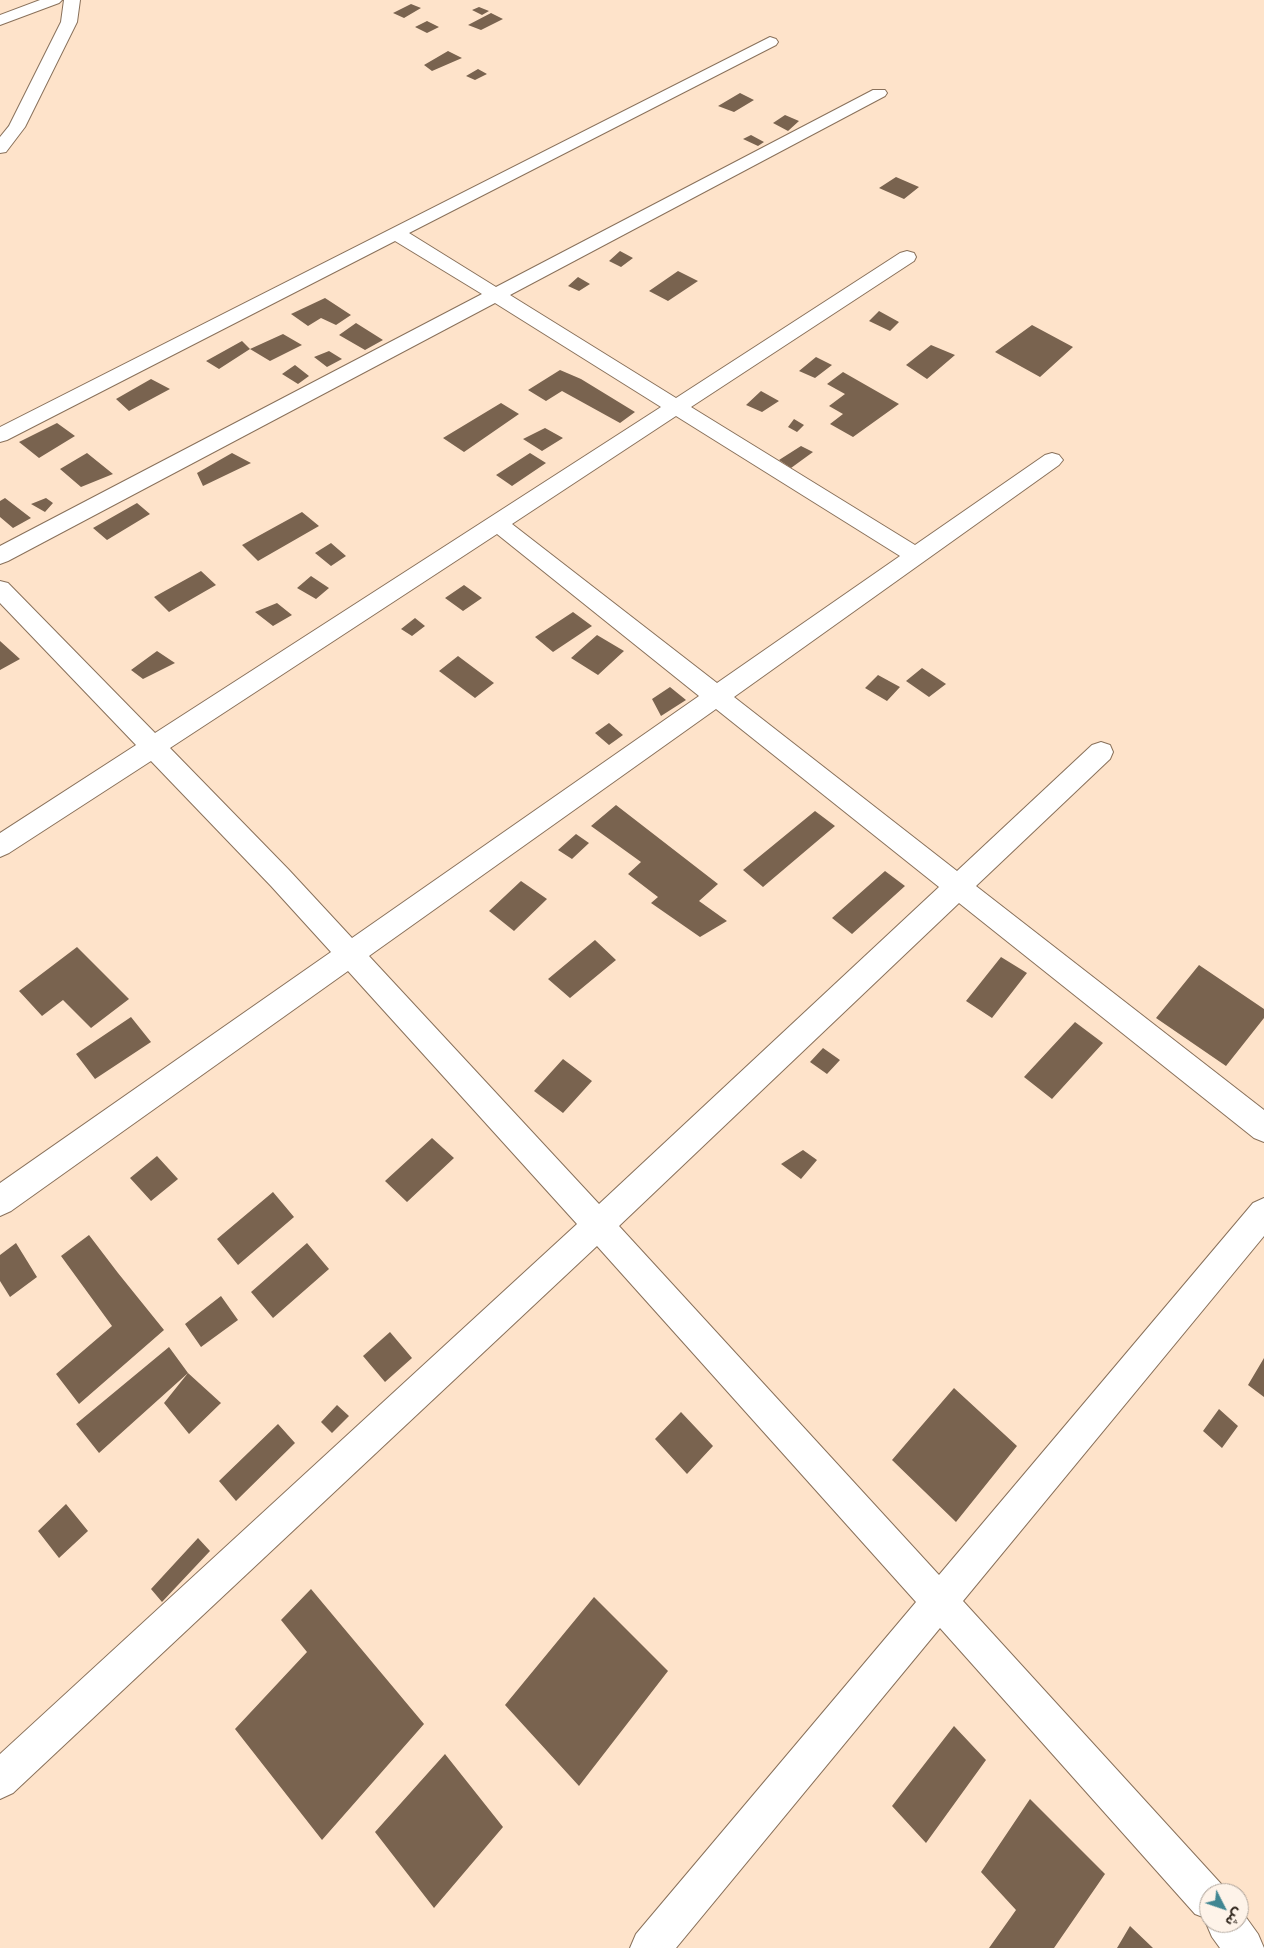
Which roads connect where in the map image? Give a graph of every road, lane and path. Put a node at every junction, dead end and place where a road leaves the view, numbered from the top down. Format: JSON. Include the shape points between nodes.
{"nodes":[{"id":1,"x":54,"y":0,"type":"edge"},
{"id":2,"x":72,"y":0,"type":"edge"},
{"id":3,"x":0,"y":20,"type":"edge"},
{"id":4,"x":770,"y":42,"type":"dead end"},
{"id":5,"x":879,"y":93,"type":"dead end"},
{"id":6,"x":0,"y":148,"type":"edge"},
{"id":7,"x":396,"y":233,"type":"junction"},
{"id":8,"x":907,"y":257,"type":"dead end"},
{"id":9,"x":495,"y":295,"type":"junction"},
{"id":10,"x":676,"y":407,"type":"junction"},
{"id":11,"x":0,"y":435,"type":"edge"},
{"id":12,"x":1052,"y":460,"type":"dead end"},
{"id":13,"x":497,"y":523,"type":"junction"},
{"id":14,"x":0,"y":556,"type":"edge"},
{"id":15,"x":916,"y":556,"type":"junction"},
{"id":16,"x":0,"y":589,"type":"edge"},
{"id":17,"x":716,"y":696,"type":"junction"},
{"id":18,"x":153,"y":747,"type":"junction"},
{"id":19,"x":1101,"y":752,"type":"dead end"},
{"id":20,"x":0,"y":846,"type":"edge"},
{"id":21,"x":958,"y":886,"type":"junction"},
{"id":22,"x":350,"y":955,"type":"junction"},
{"id":23,"x":1264,"y":1128,"type":"edge"},
{"id":24,"x":0,"y":1201,"type":"edge"},
{"id":25,"x":1264,"y":1213,"type":"edge"},
{"id":26,"x":598,"y":1226,"type":"junction"},
{"id":27,"x":940,"y":1601,"type":"junction"},
{"id":28,"x":0,"y":1780,"type":"edge"},
{"id":29,"x":1199,"y":1889,"type":"edge"},
{"id":30,"x":1233,"y":1933,"type":"edge"},
{"id":31,"x":650,"y":1948,"type":"edge"},
{"id":32,"x":1244,"y":1948,"type":"edge"}],
"edges":[{"from":1,"to":3,"type":"street"},
{"from":2,"to":6,"type":"street","via":[[69,22],[18,127]]},
{"from":4,"to":7,"type":"street"},
{"from":5,"to":9,"type":"street"},
{"from":7,"to":9,"type":"street"},
{"from":7,"to":11,"type":"street"},
{"from":8,"to":10,"type":"street"},
{"from":9,"to":10,"type":"street"},
{"from":9,"to":14,"type":"street"},
{"from":10,"to":13,"type":"street"},
{"from":10,"to":15,"type":"street"},
{"from":12,"to":15,"type":"street"},
{"from":13,"to":17,"type":"street"},
{"from":13,"to":18,"type":"street"},
{"from":15,"to":17,"type":"street"},
{"from":16,"to":18,"type":"street"},
{"from":17,"to":21,"type":"street"},
{"from":17,"to":22,"type":"street"},
{"from":18,"to":20,"type":"street"},
{"from":18,"to":22,"type":"street"},
{"from":19,"to":21,"type":"street"},
{"from":21,"to":23,"type":"street"},
{"from":21,"to":26,"type":"street"},
{"from":22,"to":24,"type":"street"},
{"from":22,"to":26,"type":"street"},
{"from":25,"to":27,"type":"street"},
{"from":26,"to":27,"type":"street"},
{"from":26,"to":28,"type":"street"},
{"from":27,"to":29,"type":"street"},
{"from":27,"to":31,"type":"street"},
{"from":30,"to":32,"type":"street"}]}
